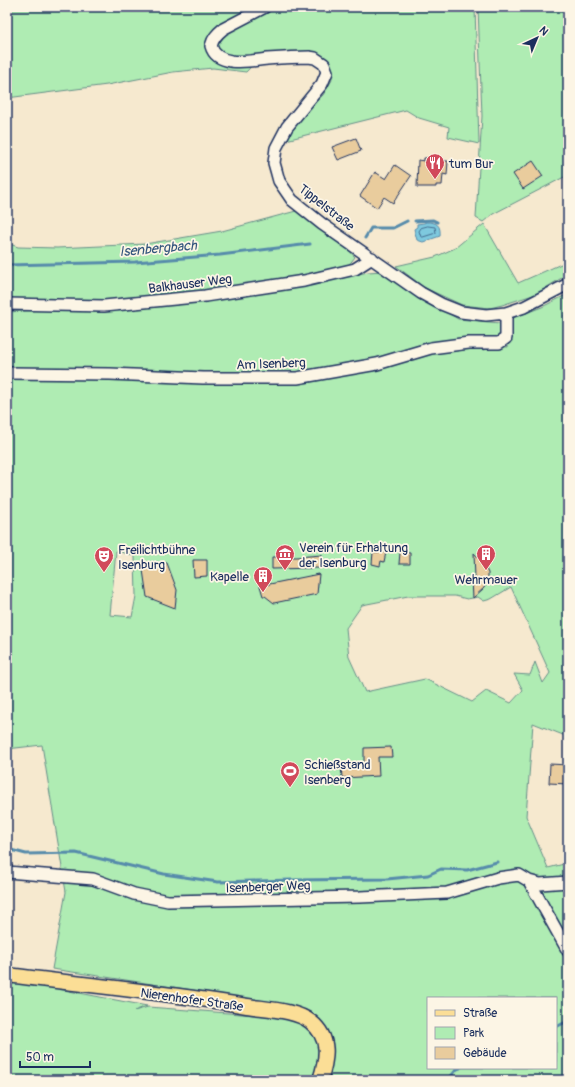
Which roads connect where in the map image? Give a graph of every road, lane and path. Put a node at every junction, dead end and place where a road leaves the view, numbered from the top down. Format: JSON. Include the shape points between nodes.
{"nodes":[{"id":1,"x":265,"y":7,"type":"edge"},
{"id":2,"x":372,"y":258,"type":"junction"},
{"id":3,"x":568,"y":284,"type":"edge"},
{"id":4,"x":7,"y":304,"type":"edge"},
{"id":5,"x":506,"y":313,"type":"junction"},
{"id":6,"x":7,"y":373,"type":"edge"},
{"id":7,"x":7,"y":872,"type":"edge"},
{"id":8,"x":529,"y":881,"type":"junction"},
{"id":9,"x":568,"y":882,"type":"edge"},
{"id":10,"x":568,"y":950,"type":"edge"},
{"id":11,"x":7,"y":975,"type":"edge"},
{"id":12,"x":320,"y":1080,"type":"edge"}],
"edges":[{"from":1,"to":2,"type":"street","name":"Tippelstraße","via":[[217,34],[213,39],[212,50],[222,59],[242,62],[309,57],[316,58],[324,64],[326,77],[287,127],[276,148],[274,163],[279,180],[292,200]]},
{"from":2,"to":4,"type":"street","name":"Balkhauser Weg","via":[[355,269],[304,281],[204,296],[104,306]]},
{"from":2,"to":5,"type":"street","name":"Tippelstraße","via":[[441,304],[474,315]]},
{"from":3,"to":5,"type":"street","name":"Tippelstraße","via":[[524,307]]},
{"from":5,"to":6,"type":"street","name":"Am Isenberg","via":[[506,338],[499,343],[436,347],[377,364],[297,378]]},
{"from":7,"to":8,"type":"street","name":"Isenberger Weg","via":[[93,879],[134,894],[168,901],[447,893],[498,878],[519,875]]},
{"from":8,"to":9,"type":"street","name":"Isenberger Weg","via":[[540,884]]},
{"from":8,"to":10,"type":"street"},
{"from":11,"to":12,"type":"main road","name":"Nierenhofer Straße","via":[[216,1001],[302,1017],[316,1027],[325,1042],[326,1056]]}]}
